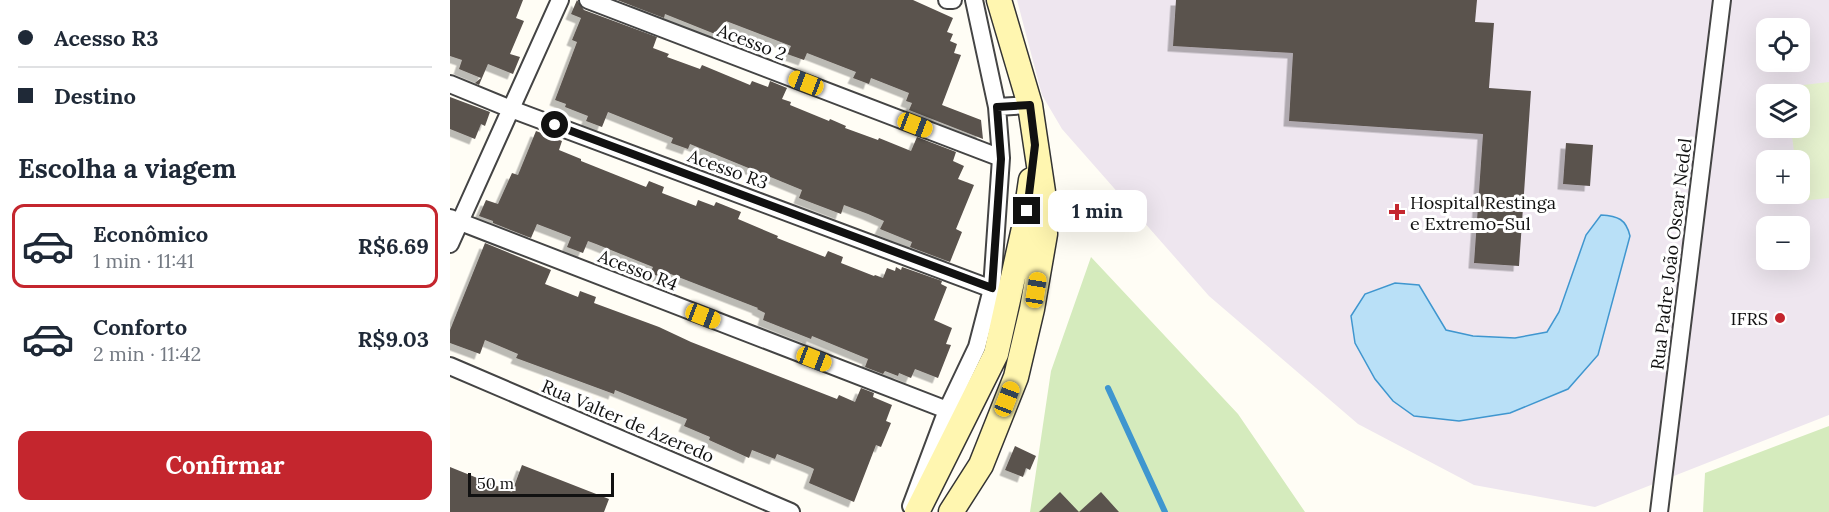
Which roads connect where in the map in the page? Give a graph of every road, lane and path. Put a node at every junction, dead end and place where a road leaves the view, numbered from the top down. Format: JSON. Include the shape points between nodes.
{"nodes":[{"id":1,"x":560,"y":0,"type":"edge"},
{"id":2,"x":588,"y":0,"type":"edge"},
{"id":3,"x":947,"y":0,"type":"edge"},
{"id":4,"x":953,"y":0,"type":"edge"},
{"id":5,"x":974,"y":0,"type":"edge"},
{"id":6,"x":999,"y":0,"type":"edge"},
{"id":7,"x":1722,"y":0,"type":"edge"},
{"id":8,"x":450,"y":84,"type":"edge"},
{"id":9,"x":1030,"y":105,"type":"junction"},
{"id":10,"x":997,"y":107,"type":"junction"},
{"id":11,"x":511,"y":109,"type":"junction"},
{"id":12,"x":1035,"y":145,"type":"junction"},
{"id":13,"x":1001,"y":159,"type":"junction"},
{"id":14,"x":455,"y":220,"type":"edge"},
{"id":15,"x":450,"y":244,"type":"edge"},
{"id":16,"x":992,"y":288,"type":"junction"},
{"id":17,"x":986,"y":350,"type":"junction"},
{"id":18,"x":450,"y":366,"type":"edge"},
{"id":19,"x":947,"y":410,"type":"junction"},
{"id":20,"x":791,"y":512,"type":"edge"},
{"id":21,"x":909,"y":512,"type":"edge"},
{"id":22,"x":917,"y":512,"type":"edge"},
{"id":23,"x":951,"y":512,"type":"edge"},
{"id":24,"x":1659,"y":512,"type":"edge"}],
"edges":[{"from":1,"to":11,"type":"street"},
{"from":2,"to":13,"type":"street","name":"Acesso 2"},
{"from":3,"to":4,"type":"street"},
{"from":5,"to":10,"type":"street"},
{"from":6,"to":9,"type":"main road"},
{"from":7,"to":24,"type":"street","name":"Rua Padre João Oscar Nedel"},
{"from":8,"to":11,"type":"street","name":"Acesso R3"},
{"from":9,"to":10,"type":"street"},
{"from":9,"to":12,"type":"main road"},
{"from":10,"to":13,"type":"street"},
{"from":11,"to":14,"type":"street"},
{"from":11,"to":16,"type":"street","name":"Acesso R3"},
{"from":12,"to":17,"type":"main road","via":[[1024,228]]},
{"from":12,"to":23,"type":"main road","via":[[1045,234],[1032,309],[1016,377],[981,465]]},
{"from":13,"to":16,"type":"street"},
{"from":14,"to":15,"type":"street"},
{"from":14,"to":19,"type":"street","name":"Acesso R4"},
{"from":16,"to":17,"type":"street"},
{"from":17,"to":19,"type":"street"},
{"from":17,"to":22,"type":"main road"},
{"from":18,"to":20,"type":"street","name":"Rua Valter de Azeredo"},
{"from":19,"to":21,"type":"street"}]}
